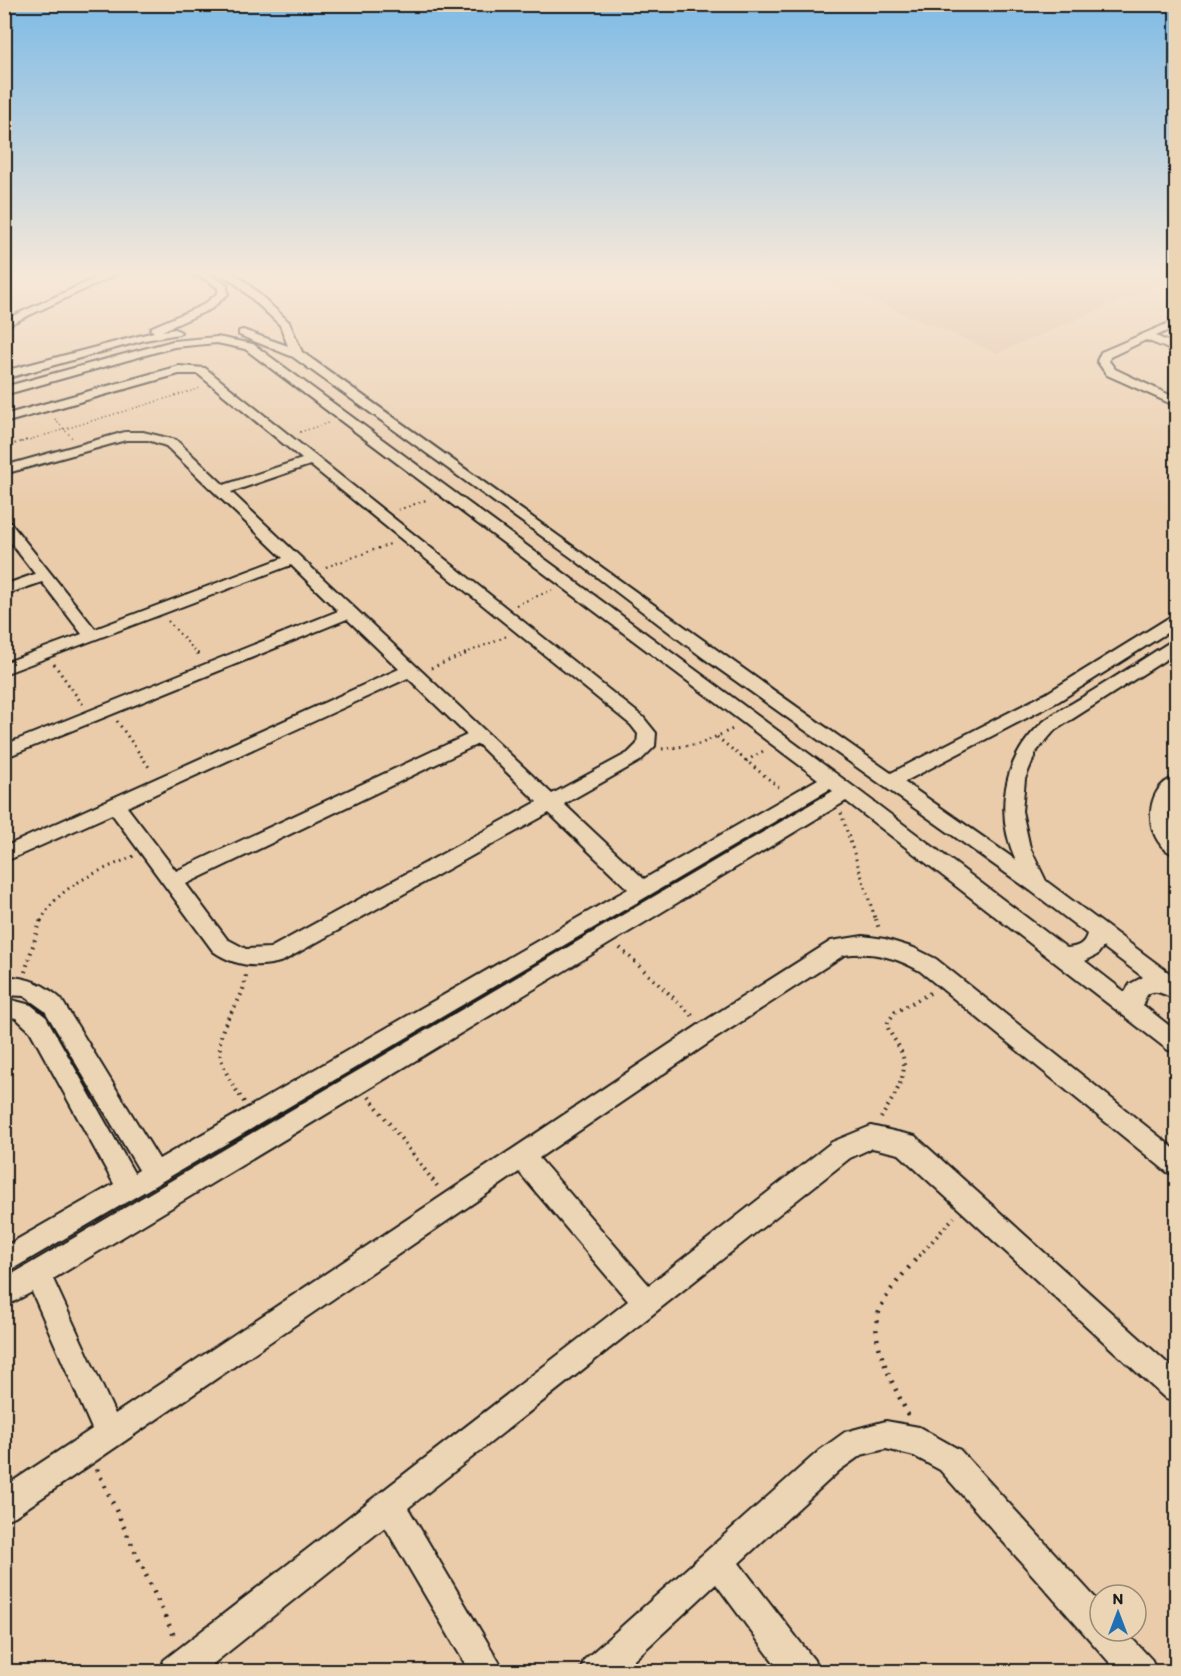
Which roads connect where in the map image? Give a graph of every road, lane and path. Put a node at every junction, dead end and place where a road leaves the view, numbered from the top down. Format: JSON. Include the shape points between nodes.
{"nodes":[{"id":1,"x":95,"y":350,"type":"edge"},
{"id":2,"x":150,"y":350,"type":"edge"},
{"id":3,"x":256,"y":350,"type":"edge"},
{"id":4,"x":288,"y":350,"type":"edge"},
{"id":5,"x":295,"y":350,"type":"edge"},
{"id":6,"x":1115,"y":350,"type":"edge"},
{"id":7,"x":297,"y":354,"type":"junction"},
{"id":8,"x":4,"y":375,"type":"edge"},
{"id":9,"x":218,"y":383,"type":"junction"},
{"id":10,"x":5,"y":390,"type":"edge"},
{"id":11,"x":1176,"y":402,"type":"edge"},
{"id":12,"x":46,"y":408,"type":"junction"},
{"id":13,"x":346,"y":417,"type":"junction"},
{"id":14,"x":4,"y":419,"type":"edge"},
{"id":15,"x":64,"y":429,"type":"junction"},
{"id":16,"x":284,"y":437,"type":"junction"},
{"id":17,"x":4,"y":447,"type":"edge"},
{"id":18,"x":80,"y":447,"type":"junction"},
{"id":19,"x":313,"y":460,"type":"junction"},
{"id":20,"x":4,"y":470,"type":"edge"},
{"id":21,"x":221,"y":491,"type":"junction"},
{"id":22,"x":447,"y":493,"type":"junction"},
{"id":23,"x":383,"y":516,"type":"junction"},
{"id":24,"x":5,"y":526,"type":"edge"},
{"id":25,"x":543,"y":532,"type":"junction"},
{"id":26,"x":409,"y":537,"type":"junction"},
{"id":27,"x":513,"y":542,"type":"junction"},
{"id":28,"x":577,"y":555,"type":"junction"},
{"id":29,"x":293,"y":560,"type":"junction"},
{"id":30,"x":545,"y":566,"type":"junction"},
{"id":31,"x":308,"y":574,"type":"junction"},
{"id":32,"x":45,"y":576,"type":"junction"},
{"id":33,"x":567,"y":583,"type":"junction"},
{"id":34,"x":4,"y":590,"type":"edge"},
{"id":35,"x":159,"y":610,"type":"junction"},
{"id":36,"x":349,"y":612,"type":"junction"},
{"id":37,"x":501,"y":612,"type":"junction"},
{"id":38,"x":1176,"y":620,"type":"edge"},
{"id":39,"x":523,"y":629,"type":"junction"},
{"id":40,"x":93,"y":636,"type":"junction"},
{"id":41,"x":1176,"y":646,"type":"edge"},
{"id":42,"x":46,"y":653,"type":"junction"},
{"id":43,"x":211,"y":668,"type":"junction"},
{"id":44,"x":4,"y":669,"type":"edge"},
{"id":45,"x":413,"y":673,"type":"junction"},
{"id":46,"x":109,"y":709,"type":"junction"},
{"id":47,"x":91,"y":717,"type":"junction"},
{"id":48,"x":750,"y":721,"type":"junction"},
{"id":49,"x":480,"y":736,"type":"junction"},
{"id":50,"x":717,"y":737,"type":"junction"},
{"id":51,"x":779,"y":742,"type":"junction"},
{"id":52,"x":646,"y":746,"type":"junction"},
{"id":53,"x":4,"y":752,"type":"edge"},
{"id":54,"x":746,"y":761,"type":"junction"},
{"id":55,"x":890,"y":782,"type":"junction"},
{"id":56,"x":1176,"y":783,"type":"edge"},
{"id":57,"x":161,"y":784,"type":"junction"},
{"id":58,"x":838,"y":791,"type":"junction"},
{"id":59,"x":794,"y":800,"type":"junction"},
{"id":60,"x":115,"y":804,"type":"junction"},
{"id":61,"x":552,"y":804,"type":"junction"},
{"id":62,"x":761,"y":820,"type":"junction"},
{"id":63,"x":778,"y":834,"type":"junction"},
{"id":64,"x":1176,"y":848,"type":"edge"},
{"id":65,"x":149,"y":849,"type":"junction"},
{"id":66,"x":4,"y":855,"type":"edge"},
{"id":67,"x":172,"y":882,"type":"junction"},
{"id":68,"x":1038,"y":886,"type":"junction"},
{"id":69,"x":641,"y":889,"type":"junction"},
{"id":70,"x":1098,"y":933,"type":"junction"},
{"id":71,"x":607,"y":936,"type":"junction"},
{"id":72,"x":885,"y":945,"type":"junction"},
{"id":73,"x":1063,"y":957,"type":"junction"},
{"id":74,"x":245,"y":958,"type":"junction"},
{"id":75,"x":949,"y":982,"type":"junction"},
{"id":76,"x":13,"y":986,"type":"edge"},
{"id":77,"x":1171,"y":986,"type":"edge"},
{"id":78,"x":4,"y":1007,"type":"edge"},
{"id":79,"x":1131,"y":1007,"type":"junction"},
{"id":80,"x":708,"y":1031,"type":"junction"},
{"id":81,"x":1176,"y":1043,"type":"edge"},
{"id":82,"x":358,"y":1084,"type":"junction"},
{"id":83,"x":280,"y":1100,"type":"junction"},
{"id":84,"x":253,"y":1116,"type":"junction"},
{"id":85,"x":295,"y":1122,"type":"junction"},
{"id":86,"x":871,"y":1137,"type":"junction"},
{"id":87,"x":522,"y":1157,"type":"junction"},
{"id":88,"x":1176,"y":1164,"type":"edge"},
{"id":89,"x":154,"y":1173,"type":"junction"},
{"id":90,"x":130,"y":1189,"type":"junction"},
{"id":91,"x":969,"y":1200,"type":"junction"},
{"id":92,"x":452,"y":1204,"type":"junction"},
{"id":93,"x":4,"y":1262,"type":"edge"},
{"id":94,"x":38,"y":1275,"type":"junction"},
{"id":95,"x":4,"y":1294,"type":"edge"},
{"id":96,"x":647,"y":1303,"type":"junction"},
{"id":97,"x":1176,"y":1389,"type":"edge"},
{"id":98,"x":99,"y":1441,"type":"junction"},
{"id":99,"x":919,"y":1442,"type":"junction"},
{"id":100,"x":4,"y":1505,"type":"edge"},
{"id":101,"x":389,"y":1505,"type":"junction"},
{"id":102,"x":718,"y":1561,"type":"junction"},
{"id":103,"x":1088,"y":1614,"type":"edge"},
{"id":104,"x":1115,"y":1643,"type":"edge"},
{"id":105,"x":184,"y":1668,"type":"edge"},
{"id":106,"x":489,"y":1671,"type":"edge"},
{"id":107,"x":596,"y":1671,"type":"edge"},
{"id":108,"x":802,"y":1671,"type":"edge"},
{"id":109,"x":1140,"y":1671,"type":"edge"}],
"edges":[{"from":1,"to":8,"type":"street"},
{"from":2,"to":10,"type":"street"},
{"from":3,"to":13,"type":"street"},
{"from":4,"to":7,"type":"street"},
{"from":5,"to":7,"type":"street"},
{"from":6,"to":11,"type":"street","via":[[1105,355],[1105,366]]},
{"from":7,"to":25,"type":"street"},
{"from":9,"to":12,"type":"street","via":[[201,371],[179,370]]},
{"from":9,"to":15,"type":"path"},
{"from":9,"to":16,"type":"street"},
{"from":12,"to":14,"type":"street"},
{"from":12,"to":15,"type":"path"},
{"from":13,"to":16,"type":"path"},
{"from":13,"to":22,"type":"street"},
{"from":15,"to":17,"type":"path"},
{"from":15,"to":18,"type":"path"},
{"from":16,"to":19,"type":"street"},
{"from":18,"to":20,"type":"street"},
{"from":18,"to":21,"type":"street","via":[[125,436],[159,438],[171,443]]},
{"from":19,"to":21,"type":"street"},
{"from":19,"to":23,"type":"street"},
{"from":21,"to":29,"type":"street"},
{"from":22,"to":23,"type":"path"},
{"from":22,"to":27,"type":"street"},
{"from":23,"to":26,"type":"street"},
{"from":24,"to":32,"type":"street"},
{"from":25,"to":27,"type":"street","via":[[528,541]]},
{"from":25,"to":28,"type":"street"},
{"from":26,"to":31,"type":"path"},
{"from":26,"to":37,"type":"street"},
{"from":27,"to":30,"type":"street"},
{"from":28,"to":30,"type":"street","via":[[554,559]]},
{"from":28,"to":55,"type":"street"},
{"from":29,"to":31,"type":"street"},
{"from":29,"to":35,"type":"street"},
{"from":30,"to":33,"type":"street"},
{"from":31,"to":36,"type":"street"},
{"from":32,"to":34,"type":"street"},
{"from":32,"to":40,"type":"street"},
{"from":33,"to":37,"type":"path"},
{"from":33,"to":48,"type":"street"},
{"from":35,"to":40,"type":"street"},
{"from":35,"to":43,"type":"path"},
{"from":36,"to":43,"type":"street"},
{"from":36,"to":45,"type":"street"},
{"from":37,"to":39,"type":"street"},
{"from":38,"to":55,"type":"street","via":[[1053,697]]},
{"from":39,"to":45,"type":"path"},
{"from":39,"to":52,"type":"street","via":[[637,721],[647,733]]},
{"from":40,"to":42,"type":"street"},
{"from":41,"to":68,"type":"street","via":[[1049,726],[1028,750],[1016,779],[1012,812],[1020,848]]},
{"from":42,"to":44,"type":"street"},
{"from":42,"to":47,"type":"path"},
{"from":43,"to":46,"type":"street"},
{"from":45,"to":49,"type":"street"},
{"from":45,"to":57,"type":"street"},
{"from":46,"to":47,"type":"street"},
{"from":46,"to":57,"type":"path"},
{"from":47,"to":53,"type":"street"},
{"from":48,"to":50,"type":"path"},
{"from":48,"to":51,"type":"street"},
{"from":49,"to":61,"type":"street"},
{"from":49,"to":67,"type":"street"},
{"from":50,"to":52,"type":"path","via":[[690,748]]},
{"from":50,"to":54,"type":"path"},
{"from":51,"to":54,"type":"path"},
{"from":51,"to":58,"type":"street"},
{"from":52,"to":61,"type":"street","via":[[634,757]]},
{"from":54,"to":59,"type":"path"},
{"from":55,"to":68,"type":"street"},
{"from":56,"to":64,"type":"street","via":[[1161,798],[1158,817]]},
{"from":57,"to":60,"type":"street"},
{"from":58,"to":59,"type":"street"},
{"from":58,"to":63,"type":"street"},
{"from":58,"to":72,"type":"path"},
{"from":58,"to":73,"type":"street"},
{"from":59,"to":62,"type":"street"},
{"from":60,"to":65,"type":"street"},
{"from":60,"to":66,"type":"street"},
{"from":61,"to":69,"type":"street"},
{"from":61,"to":74,"type":"street","via":[[275,955]]},
{"from":62,"to":63,"type":"street"},
{"from":62,"to":69,"type":"street"},
{"from":63,"to":71,"type":"street"},
{"from":65,"to":67,"type":"street"},
{"from":65,"to":76,"type":"path","via":[[63,890],[40,921]]},
{"from":67,"to":74,"type":"street","via":[[220,945]]},
{"from":68,"to":70,"type":"street"},
{"from":69,"to":83,"type":"street"},
{"from":70,"to":73,"type":"street","via":[[1096,944],[1088,951]]},
{"from":70,"to":77,"type":"street"},
{"from":71,"to":80,"type":"path"},
{"from":71,"to":82,"type":"street"},
{"from":72,"to":75,"type":"street","via":[[908,952]]},
{"from":72,"to":80,"type":"street","via":[[861,943],[839,947]]},
{"from":73,"to":79,"type":"street"},
{"from":74,"to":84,"type":"path","via":[[246,979],[240,1000],[226,1022],[218,1047],[222,1068]]},
{"from":75,"to":86,"type":"path","via":[[890,1017],[888,1031],[905,1064],[903,1079]]},
{"from":75,"to":88,"type":"street"},
{"from":76,"to":89,"type":"street","via":[[41,993],[53,1005]]},
{"from":77,"to":79,"type":"street","via":[[1150,983],[1139,988]]},
{"from":78,"to":90,"type":"street","via":[[28,1013],[38,1024]]},
{"from":79,"to":81,"type":"street"},
{"from":80,"to":87,"type":"street"},
{"from":82,"to":85,"type":"street"},
{"from":82,"to":92,"type":"path"},
{"from":83,"to":84,"type":"street"},
{"from":83,"to":85,"type":"street"},
{"from":84,"to":89,"type":"street"},
{"from":85,"to":94,"type":"street"},
{"from":86,"to":91,"type":"street","via":[[906,1144]]},
{"from":86,"to":96,"type":"street","via":[[841,1150]]},
{"from":87,"to":92,"type":"street"},
{"from":87,"to":96,"type":"street"},
{"from":89,"to":90,"type":"street"},
{"from":90,"to":93,"type":"street"},
{"from":91,"to":97,"type":"street"},
{"from":91,"to":99,"type":"path","via":[[889,1292],[877,1319],[881,1352]]},
{"from":92,"to":98,"type":"street"},
{"from":94,"to":95,"type":"street"},
{"from":94,"to":98,"type":"street"},
{"from":96,"to":101,"type":"street"},
{"from":98,"to":100,"type":"street"},
{"from":98,"to":105,"type":"path"},
{"from":99,"to":102,"type":"street","via":[[886,1435],[855,1442]]},
{"from":99,"to":103,"type":"street","via":[[950,1460]]},
{"from":101,"to":105,"type":"street"},
{"from":101,"to":106,"type":"street"},
{"from":102,"to":107,"type":"street"},
{"from":102,"to":108,"type":"street"},
{"from":104,"to":109,"type":"street"}]}
